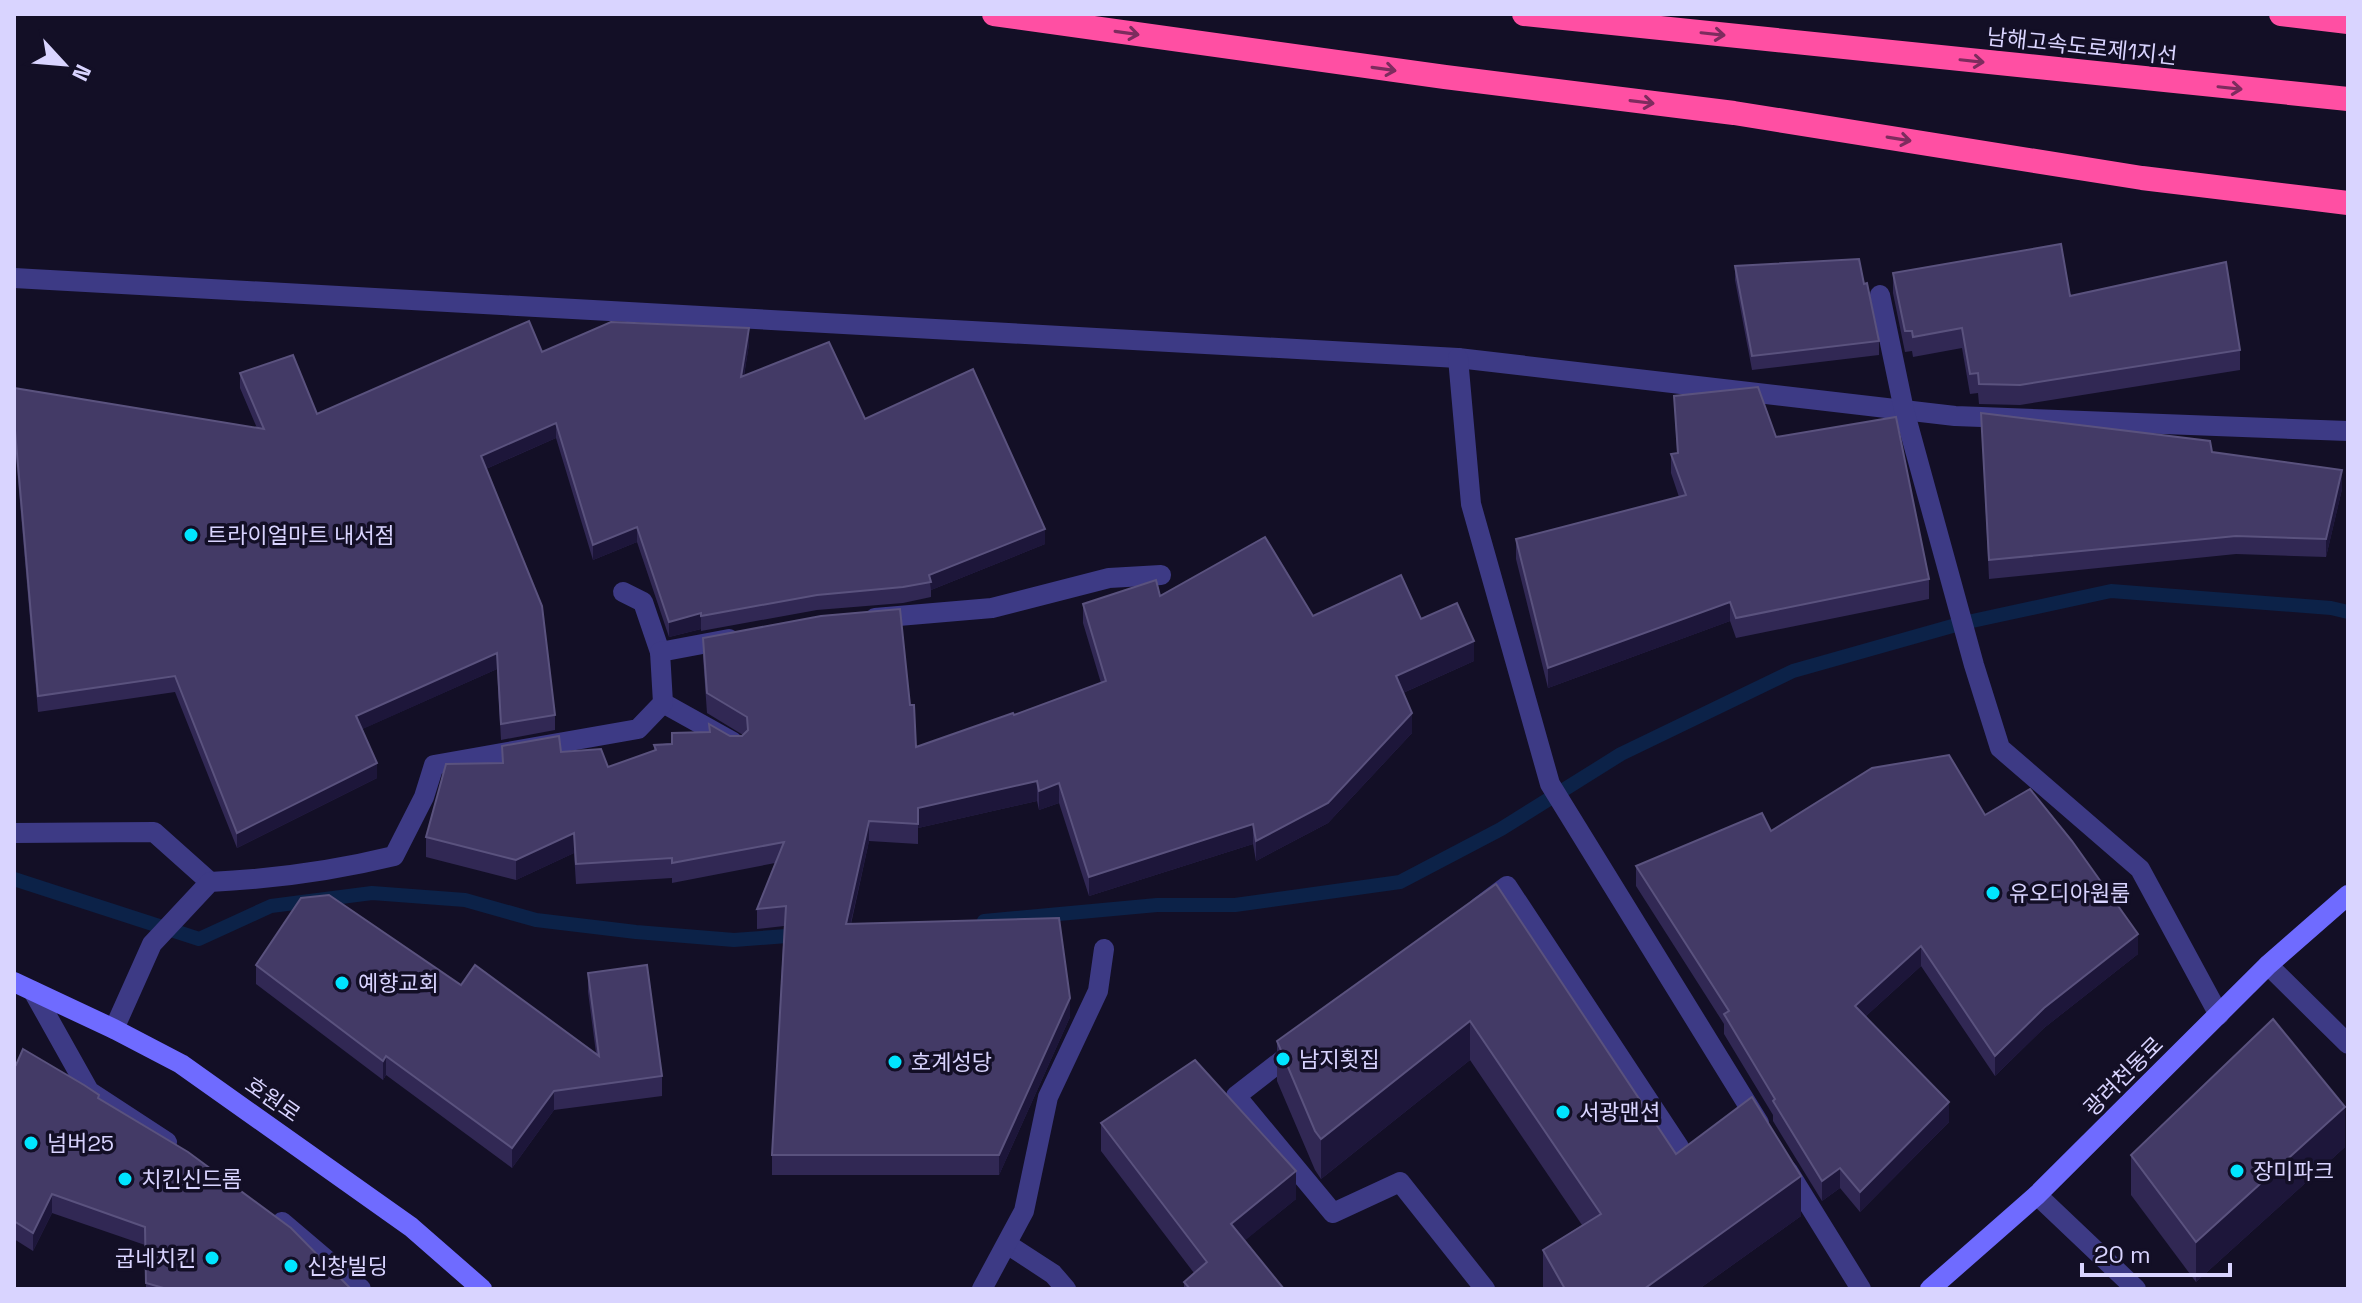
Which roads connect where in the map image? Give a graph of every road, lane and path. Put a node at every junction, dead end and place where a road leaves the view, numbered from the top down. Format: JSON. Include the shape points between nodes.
{"nodes":[{"id":1,"x":994,"y":14,"type":"edge"},
{"id":2,"x":1524,"y":14,"type":"edge"},
{"id":3,"x":2281,"y":14,"type":"edge"},
{"id":4,"x":2348,"y":22,"type":"edge"},
{"id":5,"x":2348,"y":99,"type":"edge"},
{"id":6,"x":2348,"y":203,"type":"edge"},
{"id":7,"x":14,"y":278,"type":"edge"},
{"id":8,"x":1880,"y":295,"type":"dead end"},
{"id":9,"x":1458,"y":358,"type":"junction"},
{"id":10,"x":1904,"y":410,"type":"junction"},
{"id":11,"x":2348,"y":431,"type":"edge"},
{"id":12,"x":1161,"y":575,"type":"dead end"},
{"id":13,"x":623,"y":592,"type":"dead end"},
{"id":14,"x":851,"y":620,"type":"edge"},
{"id":15,"x":747,"y":636,"type":"edge"},
{"id":16,"x":660,"y":652,"type":"junction"},
{"id":17,"x":663,"y":703,"type":"junction"},
{"id":18,"x":736,"y":744,"type":"edge"},
{"id":19,"x":14,"y":833,"type":"edge"},
{"id":20,"x":210,"y":882,"type":"junction"},
{"id":21,"x":2348,"y":895,"type":"edge"},
{"id":22,"x":1457,"y":924,"type":"edge"},
{"id":23,"x":1104,"y":949,"type":"dead end"},
{"id":24,"x":2268,"y":965,"type":"junction"},
{"id":25,"x":23,"y":987,"type":"edge"},
{"id":26,"x":2219,"y":1015,"type":"junction"},
{"id":27,"x":114,"y":1029,"type":"junction"},
{"id":28,"x":1310,"y":1038,"type":"edge"},
{"id":29,"x":2348,"y":1044,"type":"edge"},
{"id":30,"x":1679,"y":1147,"type":"edge"},
{"id":31,"x":188,"y":1156,"type":"edge"},
{"id":32,"x":2037,"y":1195,"type":"junction"},
{"id":33,"x":263,"y":1209,"type":"edge"},
{"id":34,"x":1007,"y":1244,"type":"junction"},
{"id":35,"x":361,"y":1289,"type":"edge"},
{"id":36,"x":482,"y":1289,"type":"edge"},
{"id":37,"x":982,"y":1289,"type":"edge"},
{"id":38,"x":1066,"y":1289,"type":"edge"},
{"id":39,"x":1485,"y":1289,"type":"edge"},
{"id":40,"x":1861,"y":1289,"type":"edge"},
{"id":41,"x":1930,"y":1289,"type":"edge"},
{"id":42,"x":2136,"y":1289,"type":"edge"}],
"edges":[{"from":1,"to":6,"type":"highway","one_way":true,"via":[[1734,113],[2142,178]]},
{"from":2,"to":5,"type":"highway","name":"남해고속도로제1지선","one_way":true},
{"from":3,"to":4,"type":"highway"},
{"from":7,"to":9,"type":"street"},
{"from":8,"to":10,"type":"street"},
{"from":9,"to":10,"type":"street"},
{"from":9,"to":40,"type":"street","via":[[1471,504],[1550,784]]},
{"from":10,"to":11,"type":"street"},
{"from":10,"to":26,"type":"street","via":[[2000,748],[2140,869]]},
{"from":12,"to":14,"type":"street","via":[[1109,578],[992,608]]},
{"from":13,"to":16,"type":"street","via":[[643,602]]},
{"from":15,"to":16,"type":"street"},
{"from":16,"to":17,"type":"street"},
{"from":17,"to":18,"type":"street"},
{"from":17,"to":20,"type":"street","via":[[638,729],[434,765],[394,856],[334,870]]},
{"from":19,"to":20,"type":"street","via":[[154,832]]},
{"from":20,"to":27,"type":"street","via":[[152,944]]},
{"from":21,"to":24,"type":"street","name":"광려천동로"},
{"from":22,"to":30,"type":"street","via":[[1507,886]]},
{"from":23,"to":34,"type":"street","via":[[1098,991],[1048,1097],[1024,1211]]},
{"from":24,"to":26,"type":"street","name":"광려천동로"},
{"from":24,"to":29,"type":"street"},
{"from":25,"to":27,"type":"street","name":"호원로"},
{"from":25,"to":31,"type":"street","via":[[89,1091]]},
{"from":26,"to":32,"type":"street","name":"광려천동로"},
{"from":27,"to":36,"type":"street","name":"호원로","via":[[181,1064],[293,1142],[411,1227]]},
{"from":28,"to":39,"type":"street","via":[[1236,1096],[1333,1213],[1400,1182]]},
{"from":32,"to":41,"type":"street","name":"광려천동로"},
{"from":32,"to":42,"type":"street"},
{"from":33,"to":35,"type":"street"},
{"from":34,"to":37,"type":"street"},
{"from":34,"to":38,"type":"street","via":[[1053,1274]]}]}
